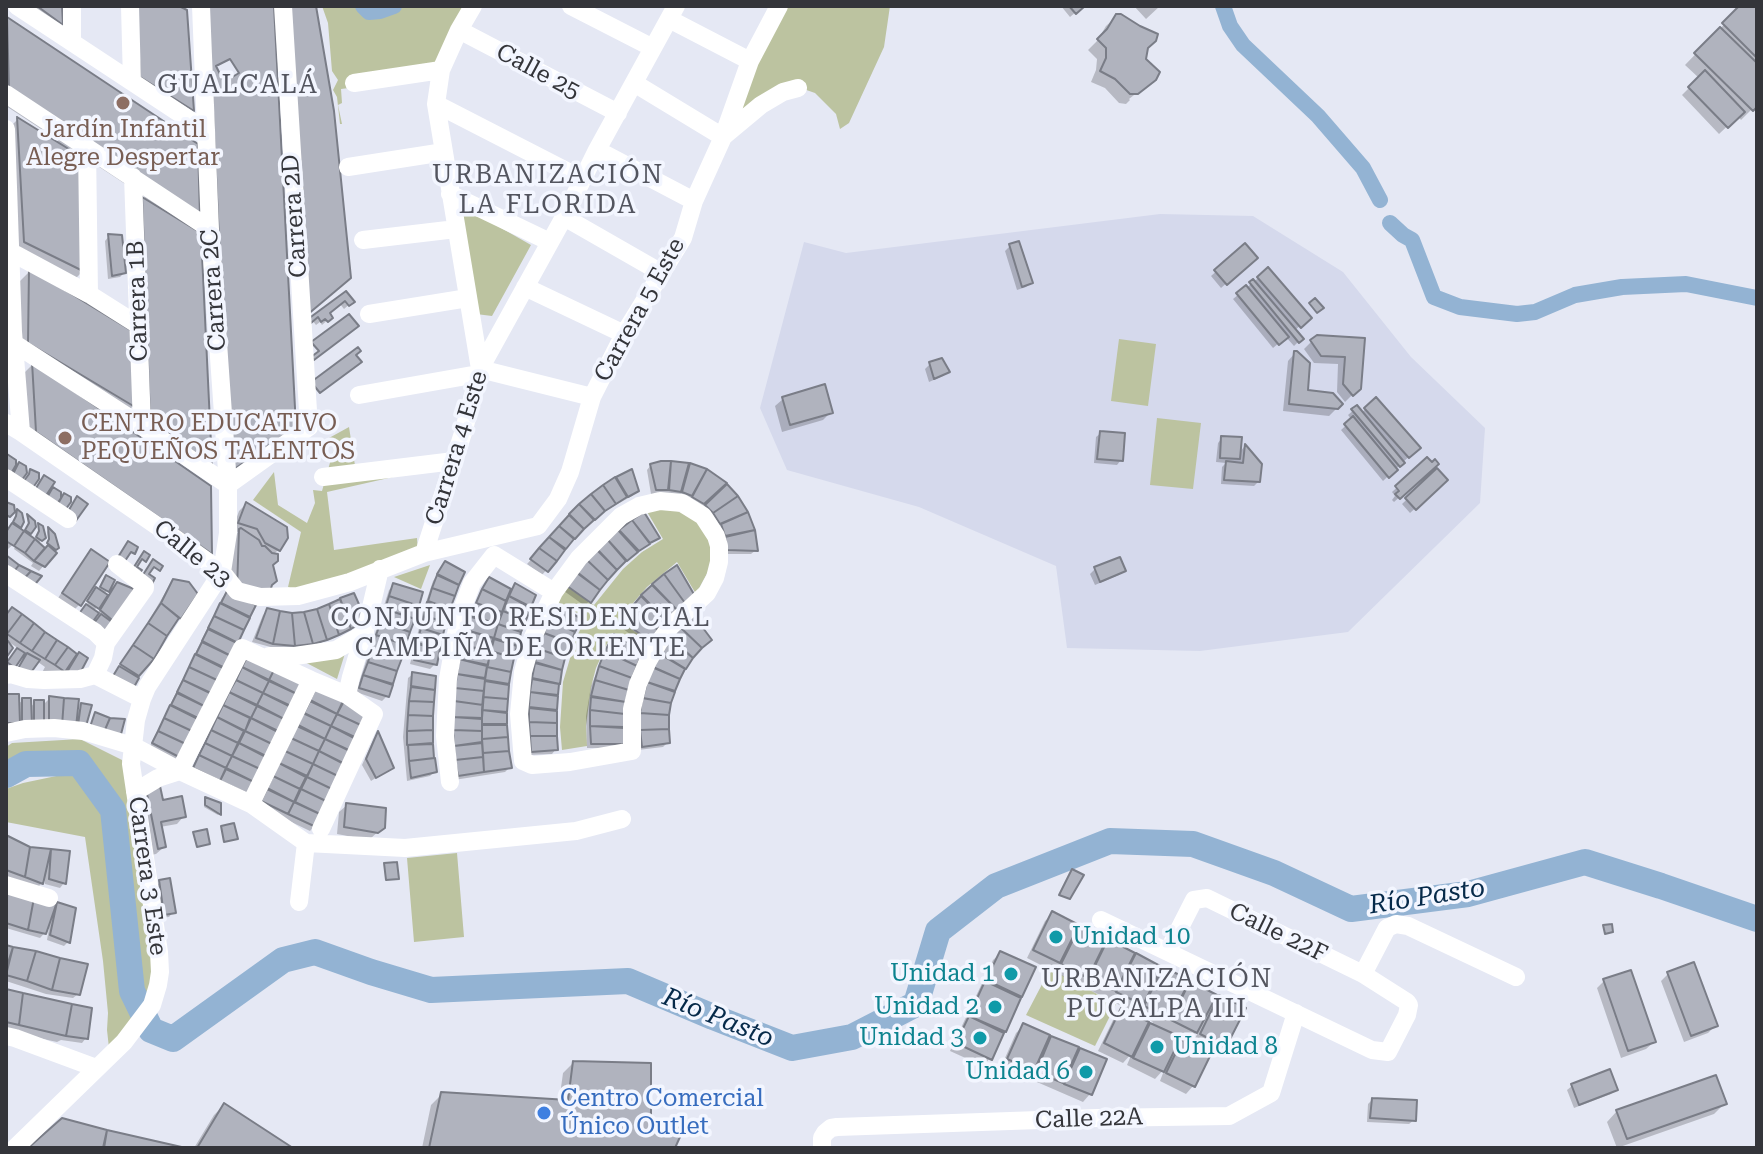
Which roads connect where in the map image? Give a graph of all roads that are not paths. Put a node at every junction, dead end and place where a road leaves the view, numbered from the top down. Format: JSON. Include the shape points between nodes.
{"nodes":[{"id":1,"x":17,"y":6,"type":"edge"},
{"id":2,"x":72,"y":6,"type":"edge"},
{"id":3,"x":130,"y":6,"type":"edge"},
{"id":4,"x":283,"y":6,"type":"edge"},
{"id":5,"x":473,"y":6,"type":"edge"},
{"id":6,"x":571,"y":6,"type":"edge"},
{"id":7,"x":779,"y":6,"type":"edge"},
{"id":8,"x":199,"y":7,"type":"edge"},
{"id":9,"x":672,"y":12,"type":"edge"},
{"id":10,"x":459,"y":30,"type":"junction"},
{"id":11,"x":72,"y":40,"type":"junction"},
{"id":12,"x":653,"y":48,"type":"junction"},
{"id":13,"x":750,"y":61,"type":"junction"},
{"id":14,"x":441,"y":70,"type":"junction"},
{"id":15,"x":132,"y":82,"type":"junction"},
{"id":16,"x":354,"y":83,"type":"dead end"},
{"id":17,"x":634,"y":83,"type":"junction"},
{"id":18,"x":798,"y":88,"type":"dead end"},
{"id":19,"x":6,"y":94,"type":"edge"},
{"id":20,"x":436,"y":104,"type":"junction"},
{"id":21,"x":618,"y":113,"type":"junction"},
{"id":22,"x":6,"y":129,"type":"edge"},
{"id":23,"x":205,"y":130,"type":"junction"},
{"id":24,"x":723,"y":137,"type":"junction"},
{"id":25,"x":87,"y":147,"type":"junction"},
{"id":26,"x":597,"y":150,"type":"junction"},
{"id":27,"x":444,"y":152,"type":"junction"},
{"id":28,"x":348,"y":167,"type":"dead end"},
{"id":29,"x":133,"y":177,"type":"junction"},
{"id":30,"x":582,"y":179,"type":"junction"},
{"id":31,"x":450,"y":194,"type":"junction"},
{"id":32,"x":694,"y":201,"type":"junction"},
{"id":33,"x":564,"y":217,"type":"junction"},
{"id":34,"x":210,"y":229,"type":"junction"},
{"id":35,"x":456,"y":229,"type":"junction"},
{"id":36,"x":363,"y":240,"type":"dead end"},
{"id":37,"x":550,"y":242,"type":"junction"},
{"id":38,"x":11,"y":252,"type":"junction"},
{"id":39,"x":660,"y":272,"type":"junction"},
{"id":40,"x":525,"y":287,"type":"junction"},
{"id":41,"x":89,"y":294,"type":"junction"},
{"id":42,"x":468,"y":298,"type":"junction"},
{"id":43,"x":369,"y":314,"type":"dead end"},
{"id":44,"x":138,"y":325,"type":"junction"},
{"id":45,"x":624,"y":334,"type":"junction"},
{"id":46,"x":11,"y":335,"type":"edge"},
{"id":47,"x":479,"y":372,"type":"junction"},
{"id":48,"x":359,"y":395,"type":"dead end"},
{"id":49,"x":592,"y":397,"type":"junction"},
{"id":50,"x":142,"y":426,"type":"junction"},
{"id":51,"x":14,"y":428,"type":"edge"},
{"id":52,"x":454,"y":461,"type":"junction"},
{"id":53,"x":323,"y":477,"type":"dead end"},
{"id":54,"x":6,"y":478,"type":"edge"},
{"id":55,"x":228,"y":485,"type":"junction"},
{"id":56,"x":68,"y":519,"type":"dead end"},
{"id":57,"x":538,"y":526,"type":"joint"},
{"id":58,"x":492,"y":546,"type":"junction"},
{"id":59,"x":424,"y":553,"type":"junction"},
{"id":60,"x":117,"y":564,"type":"dead end"},
{"id":61,"x":380,"y":569,"type":"junction"},
{"id":62,"x":222,"y":572,"type":"junction"},
{"id":63,"x":6,"y":574,"type":"edge"},
{"id":64,"x":554,"y":592,"type":"junction"},
{"id":65,"x":365,"y":633,"type":"junction"},
{"id":66,"x":106,"y":643,"type":"junction"},
{"id":67,"x":262,"y":656,"type":"junction"},
{"id":68,"x":8,"y":673,"type":"edge"},
{"id":69,"x":95,"y":675,"type":"junction"},
{"id":70,"x":311,"y":680,"type":"junction"},
{"id":71,"x":347,"y":695,"type":"junction"},
{"id":72,"x":142,"y":699,"type":"junction"},
{"id":73,"x":6,"y":733,"type":"edge"},
{"id":74,"x":133,"y":746,"type":"junction"},
{"id":75,"x":182,"y":768,"type":"junction"},
{"id":76,"x":450,"y":782,"type":"dead end"},
{"id":77,"x":135,"y":792,"type":"junction"},
{"id":78,"x":254,"y":797,"type":"dead end"},
{"id":79,"x":622,"y":819,"type":"dead end"},
{"id":80,"x":321,"y":829,"type":"dead end"},
{"id":81,"x":306,"y":843,"type":"junction"},
{"id":82,"x":6,"y":885,"type":"edge"},
{"id":83,"x":49,"y":898,"type":"dead end"},
{"id":84,"x":299,"y":902,"type":"dead end"},
{"id":85,"x":1101,"y":920,"type":"dead end"},
{"id":86,"x":1168,"y":951,"type":"junction"},
{"id":87,"x":1363,"y":974,"type":"junction"},
{"id":88,"x":1516,"y":977,"type":"dead end"},
{"id":89,"x":1296,"y":1013,"type":"junction"},
{"id":90,"x":6,"y":1036,"type":"edge"},
{"id":91,"x":96,"y":1068,"type":"junction"},
{"id":92,"x":822,"y":1143,"type":"edge"},
{"id":93,"x":15,"y":1148,"type":"edge"}],
"edges":[{"from":1,"to":11,"type":"street"},
{"from":2,"to":11,"type":"street"},
{"from":3,"to":15,"type":"street"},
{"from":4,"to":55,"type":"street","name":"Carrera 2D","via":[[309,427]]},
{"from":5,"to":10,"type":"street"},
{"from":6,"to":12,"type":"street"},
{"from":7,"to":13,"type":"street","name":"Carrera 5 Este"},
{"from":8,"to":23,"type":"street","name":"Carrera 2C"},
{"from":9,"to":12,"type":"street","name":"Carrera 4 Este"},
{"from":9,"to":13,"type":"street"},
{"from":10,"to":14,"type":"street"},
{"from":10,"to":21,"type":"street","name":"Calle 25"},
{"from":11,"to":15,"type":"street"},
{"from":12,"to":17,"type":"street","name":"Carrera 4 Este"},
{"from":13,"to":24,"type":"street","name":"Carrera 5 Este"},
{"from":14,"to":16,"type":"street"},
{"from":14,"to":20,"type":"street"},
{"from":15,"to":23,"type":"street"},
{"from":17,"to":21,"type":"street","name":"Carrera 4 Este"},
{"from":17,"to":24,"type":"street"},
{"from":18,"to":24,"type":"street","name":"Carrera 5 Este","via":[[761,105]]},
{"from":19,"to":25,"type":"street"},
{"from":20,"to":27,"type":"street"},
{"from":20,"to":30,"type":"street"},
{"from":21,"to":26,"type":"street","name":"Carrera 4 Este"},
{"from":22,"to":38,"type":"street"},
{"from":23,"to":34,"type":"street","name":"Carrera 2C"},
{"from":24,"to":32,"type":"street","name":"Carrera 5 Este"},
{"from":25,"to":29,"type":"street"},
{"from":25,"to":41,"type":"street"},
{"from":26,"to":30,"type":"street","name":"Carrera 4 Este"},
{"from":26,"to":32,"type":"street"},
{"from":27,"to":28,"type":"street"},
{"from":27,"to":31,"type":"street"},
{"from":29,"to":34,"type":"street"},
{"from":29,"to":44,"type":"street","name":"Carrera 1B"},
{"from":30,"to":33,"type":"street","name":"Carrera 4 Este"},
{"from":31,"to":35,"type":"street"},
{"from":31,"to":37,"type":"street"},
{"from":32,"to":39,"type":"street","name":"Carrera 5 Este","via":[[683,238]]},
{"from":33,"to":37,"type":"street","name":"Carrera 4 Este"},
{"from":33,"to":39,"type":"street"},
{"from":34,"to":55,"type":"street","name":"Carrera 2C"},
{"from":35,"to":36,"type":"street"},
{"from":35,"to":42,"type":"street"},
{"from":37,"to":40,"type":"street","name":"Carrera 4 Este"},
{"from":38,"to":41,"type":"street"},
{"from":38,"to":46,"type":"street"},
{"from":39,"to":45,"type":"street","name":"Carrera 5 Este"},
{"from":40,"to":45,"type":"street"},
{"from":40,"to":47,"type":"street","name":"Carrera 4 Este"},
{"from":41,"to":44,"type":"street"},
{"from":42,"to":43,"type":"street"},
{"from":42,"to":47,"type":"street"},
{"from":44,"to":50,"type":"street","name":"Carrera 1B"},
{"from":45,"to":49,"type":"street","name":"Carrera 5 Este"},
{"from":46,"to":50,"type":"street"},
{"from":46,"to":51,"type":"street"},
{"from":47,"to":48,"type":"street"},
{"from":47,"to":49,"type":"street"},
{"from":47,"to":52,"type":"street","name":"Carrera 4 Este"},
{"from":49,"to":57,"type":"street","name":"Carrera 5 Este","via":[[570,472]]},
{"from":50,"to":55,"type":"street"},
{"from":51,"to":62,"type":"street","name":"Calle 23"},
{"from":52,"to":53,"type":"street"},
{"from":52,"to":59,"type":"street","name":"Carrera 4 Este"},
{"from":54,"to":56,"type":"street"},
{"from":55,"to":62,"type":"street","name":"Carrera 2C"},
{"from":57,"to":58,"type":"street","name":"Calle 23"},
{"from":58,"to":59,"type":"street","name":"Calle 23"},
{"from":58,"to":64,"type":"street"},
{"from":58,"to":76,"type":"street","via":[[469,590],[451,656],[445,725]]},
{"from":59,"to":61,"type":"street","name":"Calle 23"},
{"from":60,"to":66,"type":"street","via":[[145,588]]},
{"from":61,"to":62,"type":"street","name":"Calle 23","via":[[350,582],[274,598],[237,591]]},
{"from":61,"to":65,"type":"street"},
{"from":62,"to":72,"type":"street","name":"Carrera 3 Este"},
{"from":63,"to":66,"type":"street"},
{"from":64,"to":64,"type":"street","via":[[523,672],[523,761],[570,762],[632,751],[632,709],[641,677],[662,636],[711,586],[719,562],[714,532],[687,505],[646,503],[606,530]]},
{"from":65,"to":67,"type":"street","via":[[336,650]]},
{"from":65,"to":71,"type":"street"},
{"from":66,"to":69,"type":"street"},
{"from":67,"to":70,"type":"street"},
{"from":67,"to":75,"type":"street","via":[[242,648]]},
{"from":68,"to":69,"type":"street","via":[[44,680]]},
{"from":69,"to":72,"type":"street"},
{"from":70,"to":71,"type":"street"},
{"from":70,"to":78,"type":"street"},
{"from":71,"to":80,"type":"street","via":[[374,714]]},
{"from":72,"to":74,"type":"street","name":"Carrera 3 Este"},
{"from":73,"to":74,"type":"street","via":[[68,729]]},
{"from":74,"to":75,"type":"street"},
{"from":74,"to":77,"type":"street","name":"Carrera 3 Este"},
{"from":75,"to":77,"type":"street"},
{"from":75,"to":81,"type":"street","via":[[251,804]]},
{"from":77,"to":91,"type":"street","name":"Carrera 3 Este","via":[[160,972],[152,1005]]},
{"from":79,"to":81,"type":"street","via":[[576,831],[405,848]]},
{"from":81,"to":84,"type":"street"},
{"from":82,"to":83,"type":"street"},
{"from":85,"to":86,"type":"street"},
{"from":86,"to":87,"type":"street","name":"Calle 22F","via":[[1194,900],[1207,898]]},
{"from":86,"to":89,"type":"street"},
{"from":87,"to":88,"type":"street","via":[[1387,928],[1396,924]]},
{"from":87,"to":89,"type":"street","name":"Calle 22F","via":[[1409,1005],[1388,1052],[1372,1050]]},
{"from":89,"to":92,"type":"street","name":"Calle 22A","via":[[1271,1093],[1229,1116],[837,1127]]},
{"from":90,"to":91,"type":"street"},
{"from":91,"to":93,"type":"street","name":"Carrera 3 Este"}]}
